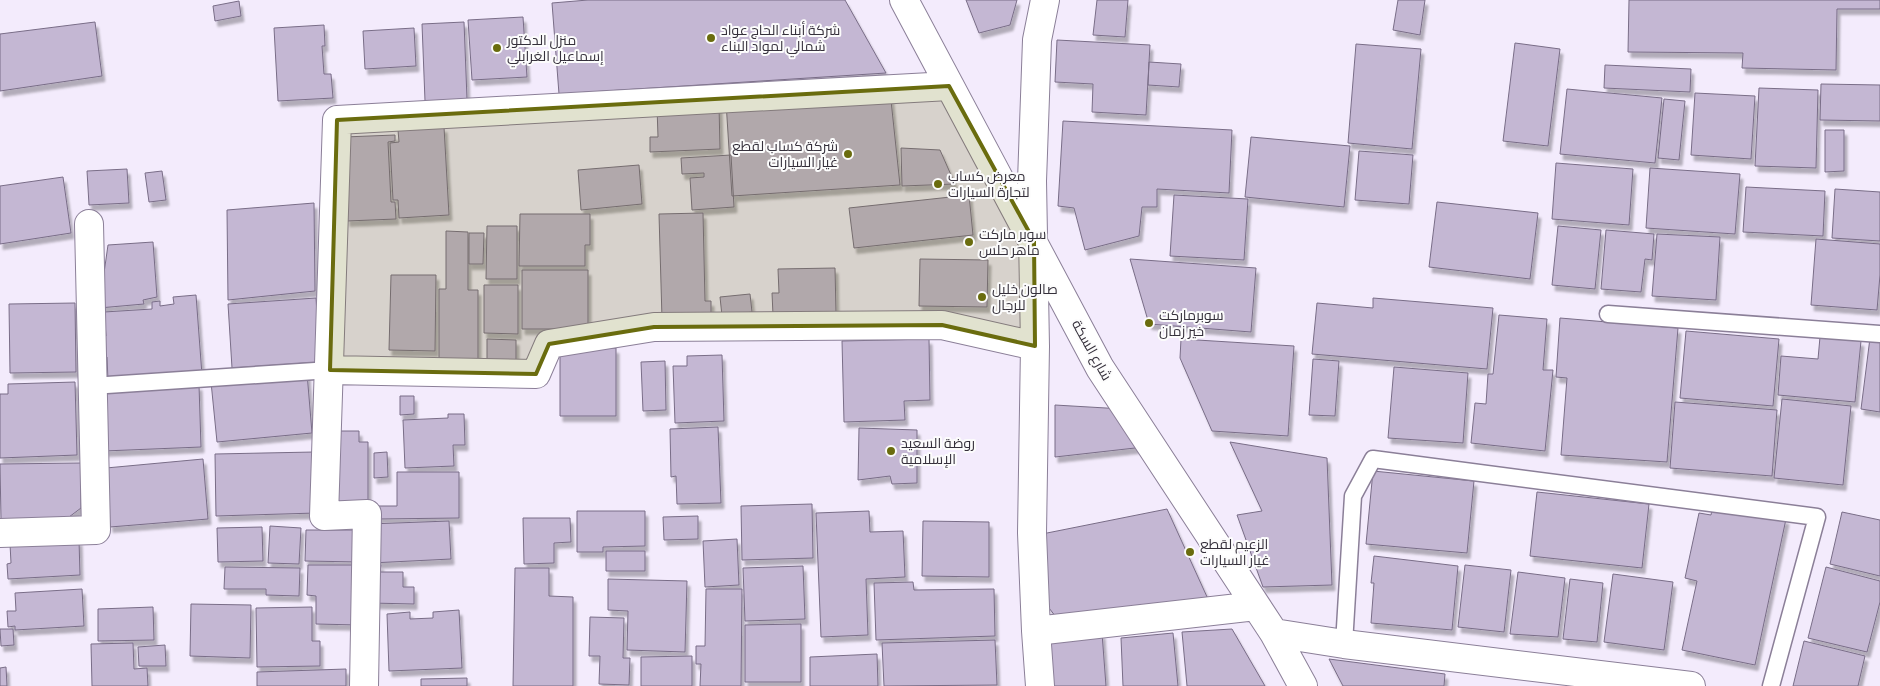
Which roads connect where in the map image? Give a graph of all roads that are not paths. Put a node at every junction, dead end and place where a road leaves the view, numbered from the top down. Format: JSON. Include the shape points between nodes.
{"nodes":[{"id":1,"x":904,"y":0,"type":"edge"},
{"id":2,"x":1045,"y":0,"type":"edge"},
{"id":3,"x":949,"y":86,"type":"junction"},
{"id":4,"x":88,"y":224,"type":"dead end"},
{"id":5,"x":1034,"y":241,"type":"junction"},
{"id":6,"x":1608,"y":314,"type":"dead end"},
{"id":7,"x":1880,"y":334,"type":"edge"},
{"id":8,"x":1035,"y":346,"type":"junction"},
{"id":9,"x":330,"y":370,"type":"junction"},
{"id":10,"x":92,"y":386,"type":"junction"},
{"id":11,"x":0,"y":533,"type":"edge"},
{"id":12,"x":1256,"y":606,"type":"junction"},
{"id":13,"x":1036,"y":631,"type":"junction"},
{"id":14,"x":1274,"y":633,"type":"junction"},
{"id":15,"x":1344,"y":644,"type":"junction"},
{"id":16,"x":364,"y":686,"type":"edge"},
{"id":17,"x":1040,"y":686,"type":"edge"},
{"id":18,"x":1303,"y":686,"type":"edge"},
{"id":19,"x":1692,"y":686,"type":"edge"},
{"id":20,"x":1771,"y":686,"type":"edge"}],
"edges":[{"from":1,"to":3,"type":"street","name":"شارع السكة"},
{"from":2,"to":5,"type":"street","via":[[1037,40],[1032,181]]},
{"from":3,"to":5,"type":"street","name":"شارع السكة"},
{"from":3,"to":9,"type":"street","via":[[337,120]]},
{"from":4,"to":10,"type":"street"},
{"from":5,"to":8,"type":"street"},
{"from":5,"to":12,"type":"street","name":"شارع السكة","via":[[1100,368]]},
{"from":6,"to":7,"type":"lane"},
{"from":8,"to":9,"type":"street","via":[[942,325],[654,327],[549,344],[536,374]]},
{"from":8,"to":13,"type":"street","via":[[1032,524]]},
{"from":9,"to":10,"type":"lane"},
{"from":9,"to":16,"type":"street","via":[[324,516],[367,514]]},
{"from":10,"to":11,"type":"street","via":[[96,530]]},
{"from":12,"to":13,"type":"street"},
{"from":12,"to":14,"type":"street","name":"شارع السكة"},
{"from":13,"to":17,"type":"street"},
{"from":14,"to":15,"type":"street"},
{"from":14,"to":18,"type":"street","name":"شارع السكة"},
{"from":15,"to":19,"type":"street"},
{"from":15,"to":20,"type":"lane","via":[[1353,496],[1373,459],[1817,517]]}]}
